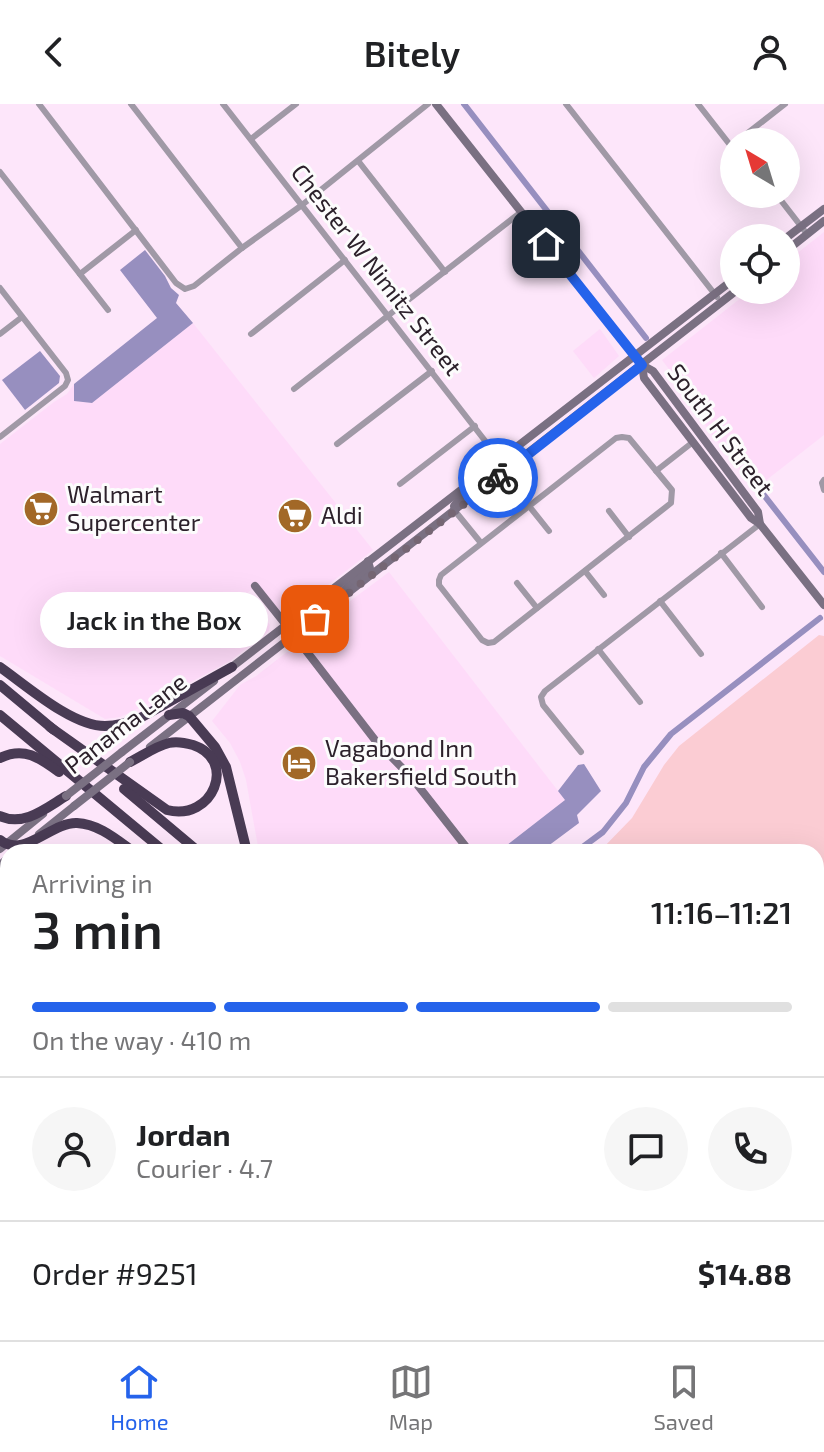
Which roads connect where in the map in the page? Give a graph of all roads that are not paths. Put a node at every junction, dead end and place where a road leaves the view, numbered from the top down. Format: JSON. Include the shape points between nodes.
{"nodes":[{"id":1,"x":39,"y":104,"type":"edge"},
{"id":2,"x":131,"y":104,"type":"edge"},
{"id":3,"x":223,"y":104,"type":"edge"},
{"id":4,"x":296,"y":104,"type":"edge"},
{"id":5,"x":428,"y":104,"type":"edge"},
{"id":6,"x":436,"y":104,"type":"edge"},
{"id":7,"x":566,"y":104,"type":"edge"},
{"id":8,"x":698,"y":104,"type":"edge"},
{"id":9,"x":785,"y":104,"type":"edge"},
{"id":10,"x":756,"y":128,"type":"edge"},
{"id":11,"x":720,"y":130,"type":"edge"},
{"id":12,"x":251,"y":139,"type":"junction"},
{"id":13,"x":359,"y":162,"type":"junction"},
{"id":14,"x":0,"y":172,"type":"edge"},
{"id":15,"x":302,"y":205,"type":"junction"},
{"id":16,"x":787,"y":208,"type":"edge"},
{"id":17,"x":824,"y":209,"type":"edge"},
{"id":18,"x":521,"y":212,"type":"junction"},
{"id":19,"x":824,"y":221,"type":"edge"},
{"id":20,"x":136,"y":230,"type":"junction"},
{"id":21,"x":804,"y":230,"type":"junction"},
{"id":22,"x":800,"y":232,"type":"edge"},
{"id":23,"x":800,"y":235,"type":"edge"},
{"id":24,"x":242,"y":248,"type":"junction"},
{"id":25,"x":345,"y":260,"type":"junction"},
{"id":26,"x":445,"y":272,"type":"junction"},
{"id":27,"x":80,"y":274,"type":"junction"},
{"id":28,"x":0,"y":288,"type":"edge"},
{"id":29,"x":720,"y":290,"type":"edge"},
{"id":30,"x":715,"y":294,"type":"junction"},
{"id":31,"x":720,"y":302,"type":"edge"},
{"id":32,"x":720,"y":304,"type":"edge"},
{"id":33,"x":108,"y":310,"type":"dead end"},
{"id":34,"x":389,"y":316,"type":"junction"},
{"id":35,"x":22,"y":317,"type":"junction"},
{"id":36,"x":0,"y":334,"type":"edge"},
{"id":37,"x":251,"y":334,"type":"dead end"},
{"id":38,"x":634,"y":356,"type":"junction"},
{"id":39,"x":642,"y":365,"type":"junction"},
{"id":40,"x":432,"y":371,"type":"junction"},
{"id":41,"x":294,"y":389,"type":"dead end"},
{"id":42,"x":475,"y":426,"type":"junction"},
{"id":43,"x":0,"y":437,"type":"edge"},
{"id":44,"x":697,"y":439,"type":"junction"},
{"id":45,"x":337,"y":444,"type":"dead end"},
{"id":46,"x":500,"y":460,"type":"junction"},
{"id":47,"x":656,"y":471,"type":"junction"},
{"id":48,"x":400,"y":484,"type":"dead end"},
{"id":49,"x":488,"y":485,"type":"junction"},
{"id":50,"x":466,"y":487,"type":"junction"},
{"id":51,"x":529,"y":506,"type":"junction"},
{"id":52,"x":455,"y":511,"type":"junction"},
{"id":53,"x":609,"y":511,"type":"dead end"},
{"id":54,"x":760,"y":524,"type":"junction"},
{"id":55,"x":549,"y":531,"type":"dead end"},
{"id":56,"x":629,"y":537,"type":"junction"},
{"id":57,"x":481,"y":543,"type":"junction"},
{"id":58,"x":721,"y":553,"type":"junction"},
{"id":59,"x":368,"y":561,"type":"junction"},
{"id":60,"x":585,"y":571,"type":"junction"},
{"id":61,"x":517,"y":583,"type":"dead end"},
{"id":62,"x":255,"y":586,"type":"dead end"},
{"id":63,"x":604,"y":595,"type":"dead end"},
{"id":64,"x":660,"y":601,"type":"junction"},
{"id":65,"x":336,"y":603,"type":"junction"},
{"id":66,"x":824,"y":605,"type":"edge"},
{"id":67,"x":762,"y":607,"type":"dead end"},
{"id":68,"x":537,"y":608,"type":"junction"},
{"id":69,"x":286,"y":625,"type":"junction"},
{"id":70,"x":294,"y":635,"type":"junction"},
{"id":71,"x":598,"y":649,"type":"junction"},
{"id":72,"x":701,"y":654,"type":"dead end"},
{"id":73,"x":0,"y":667,"type":"edge"},
{"id":74,"x":232,"y":667,"type":"junction"},
{"id":75,"x":0,"y":685,"type":"edge"},
{"id":76,"x":640,"y":702,"type":"dead end"},
{"id":77,"x":0,"y":715,"type":"edge"},
{"id":78,"x":169,"y":715,"type":"junction"},
{"id":79,"x":189,"y":716,"type":"junction"},
{"id":80,"x":50,"y":727,"type":"junction"},
{"id":81,"x":581,"y":752,"type":"dead end"},
{"id":82,"x":0,"y":758,"type":"edge"},
{"id":83,"x":130,"y":762,"type":"junction"},
{"id":84,"x":66,"y":796,"type":"junction"},
{"id":85,"x":0,"y":816,"type":"edge"},
{"id":86,"x":141,"y":832,"type":"junction"},
{"id":87,"x":2,"y":844,"type":"edge"},
{"id":88,"x":26,"y":844,"type":"joint"},
{"id":89,"x":121,"y":844,"type":"edge"},
{"id":90,"x":155,"y":844,"type":"edge"},
{"id":91,"x":189,"y":844,"type":"edge"},
{"id":92,"x":245,"y":844,"type":"edge"},
{"id":93,"x":464,"y":844,"type":"edge"}],
"edges":[{"from":1,"to":20,"type":"street"},
{"from":2,"to":24,"type":"street"},
{"from":3,"to":12,"type":"street","name":"Chester W Nimitz Street"},
{"from":4,"to":12,"type":"street"},
{"from":5,"to":13,"type":"street"},
{"from":6,"to":18,"type":"main road","name":"South H Street"},
{"from":7,"to":30,"type":"street"},
{"from":8,"to":11,"type":"street"},
{"from":9,"to":10,"type":"street"},
{"from":12,"to":15,"type":"street","name":"Chester W Nimitz Street"},
{"from":13,"to":15,"type":"street"},
{"from":13,"to":26,"type":"street"},
{"from":14,"to":27,"type":"street"},
{"from":15,"to":24,"type":"street"},
{"from":15,"to":25,"type":"street","name":"Chester W Nimitz Street"},
{"from":16,"to":21,"type":"street"},
{"from":17,"to":21,"type":"main road"},
{"from":18,"to":26,"type":"street"},
{"from":18,"to":38,"type":"main road","name":"South H Street"},
{"from":19,"to":21,"type":"main road"},
{"from":20,"to":24,"type":"street","via":[[185,289]]},
{"from":20,"to":27,"type":"street"},
{"from":21,"to":22,"type":"main road"},
{"from":21,"to":23,"type":"main road"},
{"from":25,"to":34,"type":"street","name":"Chester W Nimitz Street"},
{"from":25,"to":37,"type":"street"},
{"from":26,"to":34,"type":"street"},
{"from":27,"to":33,"type":"street"},
{"from":28,"to":35,"type":"street"},
{"from":29,"to":30,"type":"main road","name":"Panama Lane"},
{"from":30,"to":31,"type":"street"},
{"from":30,"to":38,"type":"main road","name":"Panama Lane"},
{"from":32,"to":39,"type":"main road","name":"Panama Lane"},
{"from":34,"to":40,"type":"street","name":"Chester W Nimitz Street"},
{"from":34,"to":41,"type":"street"},
{"from":35,"to":36,"type":"street"},
{"from":35,"to":43,"type":"street","via":[[68,380]]},
{"from":38,"to":39,"type":"main road","name":"South H Street"},
{"from":38,"to":46,"type":"main road","name":"Panama Lane"},
{"from":39,"to":44,"type":"main road","name":"South H Street","via":[[653,371]]},
{"from":39,"to":44,"type":"main road","name":"South H Street","via":[[644,378]]},
{"from":39,"to":49,"type":"main road","name":"Panama Lane"},
{"from":40,"to":42,"type":"street","name":"Chester W Nimitz Street"},
{"from":40,"to":45,"type":"street"},
{"from":42,"to":46,"type":"street","name":"Chester W Nimitz Street"},
{"from":42,"to":48,"type":"street"},
{"from":44,"to":47,"type":"street"},
{"from":44,"to":54,"type":"main road","name":"South H Street"},
{"from":44,"to":54,"type":"main road","name":"South H Street","via":[[758,512]]},
{"from":46,"to":49,"type":"main road"},
{"from":46,"to":50,"type":"main road","name":"Panama Lane"},
{"from":47,"to":51,"type":"street","via":[[629,438],[616,438]]},
{"from":47,"to":56,"type":"street","via":[[672,490],[671,503]]},
{"from":49,"to":52,"type":"main road","name":"Panama Lane"},
{"from":50,"to":52,"type":"main road"},
{"from":50,"to":59,"type":"main road","name":"Panama Lane"},
{"from":51,"to":55,"type":"street"},
{"from":51,"to":57,"type":"street"},
{"from":52,"to":57,"type":"street"},
{"from":52,"to":65,"type":"main road","name":"Panama Lane"},
{"from":53,"to":56,"type":"street"},
{"from":54,"to":58,"type":"street"},
{"from":54,"to":66,"type":"main road","name":"South H Street"},
{"from":56,"to":60,"type":"street"},
{"from":57,"to":68,"type":"street","via":[[441,575],[439,585],[482,640],[494,642]]},
{"from":58,"to":64,"type":"street"},
{"from":58,"to":67,"type":"street"},
{"from":59,"to":65,"type":"main road","via":[[370,568]]},
{"from":59,"to":69,"type":"main road","name":"Panama Lane"},
{"from":60,"to":63,"type":"street"},
{"from":60,"to":68,"type":"street"},
{"from":61,"to":68,"type":"street"},
{"from":62,"to":69,"type":"main road"},
{"from":64,"to":71,"type":"street"},
{"from":64,"to":72,"type":"street"},
{"from":65,"to":70,"type":"main road","name":"Panama Lane"},
{"from":69,"to":70,"type":"street"},
{"from":69,"to":74,"type":"main road","name":"Panama Lane"},
{"from":70,"to":79,"type":"main road","name":"Panama Lane"},
{"from":70,"to":93,"type":"main road"},
{"from":71,"to":76,"type":"street"},
{"from":71,"to":81,"type":"street","via":[[541,697]]},
{"from":73,"to":74,"type":"highway","via":[[67,714],[106,726],[142,717]]},
{"from":74,"to":78,"type":"main road","name":"Panama Lane"},
{"from":75,"to":80,"type":"highway"},
{"from":77,"to":86,"type":"highway"},
{"from":78,"to":79,"type":"highway"},
{"from":78,"to":84,"type":"main road","name":"Panama Lane","bridge":true},
{"from":79,"to":83,"type":"main road","name":"Panama Lane"},
{"from":79,"to":92,"type":"highway","via":[[226,767]]},
{"from":80,"to":83,"type":"highway","via":[[167,810],[194,810],[216,785],[216,771],[198,746],[166,744]]},
{"from":80,"to":91,"type":"highway"},
{"from":82,"to":86,"type":"highway","via":[[18,753],[38,757]]},
{"from":83,"to":88,"type":"main road","name":"Panama Lane","bridge":true},
{"from":84,"to":85,"type":"highway","via":[[27,819]]},
{"from":84,"to":87,"type":"main road","name":"Panama Lane"},
{"from":86,"to":90,"type":"highway"},
{"from":88,"to":89,"type":"highway","via":[[71,823],[96,828]]}]}
